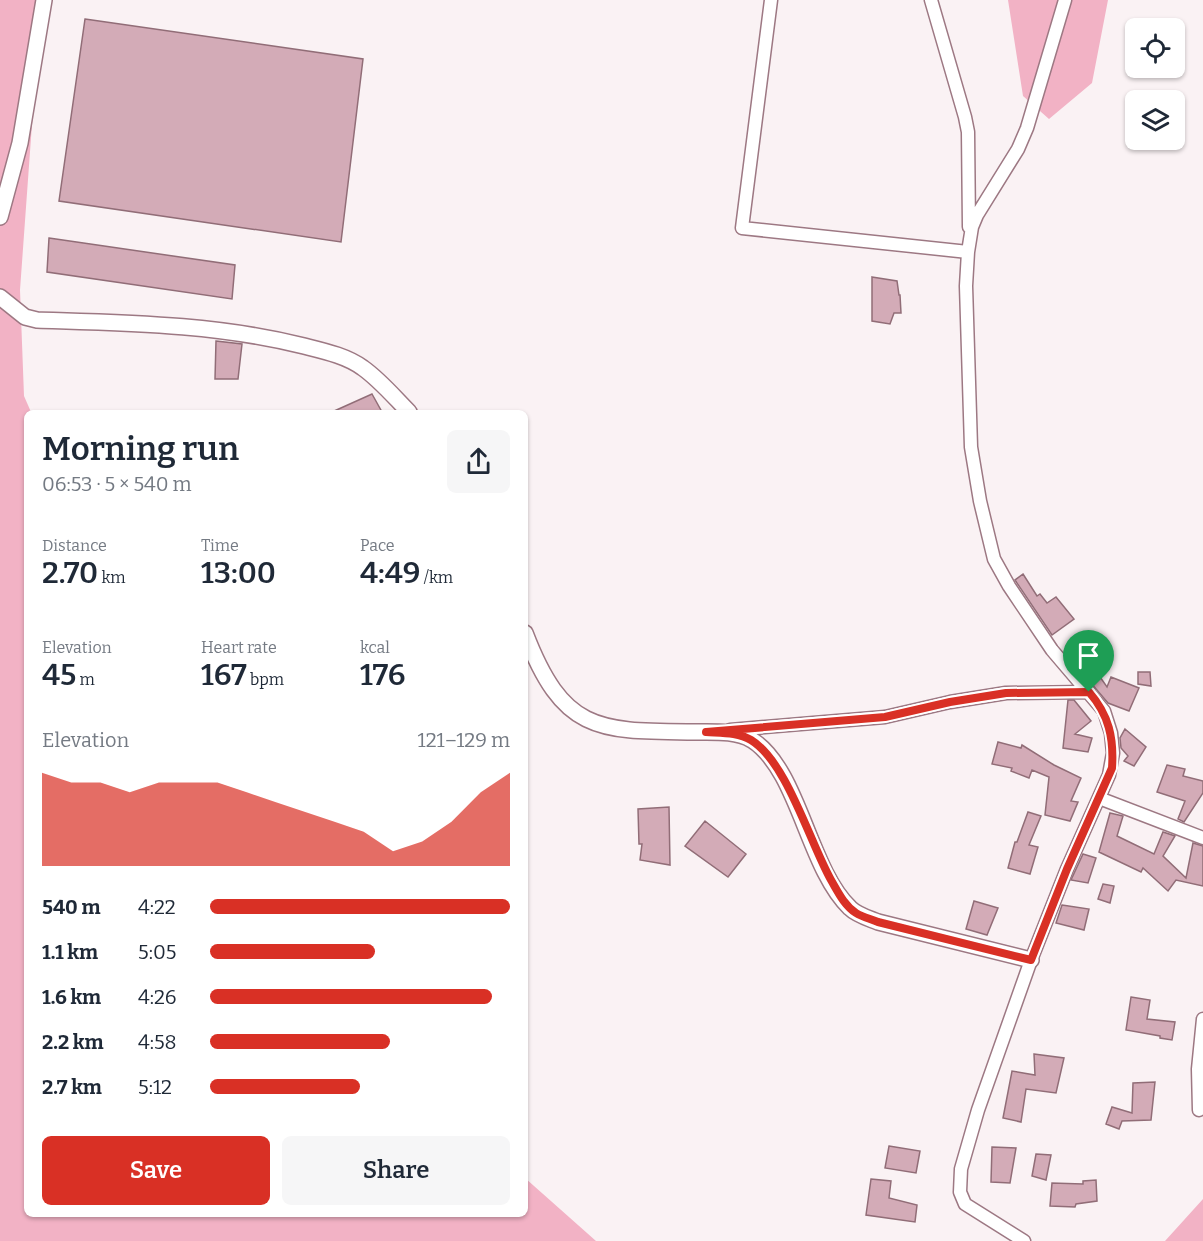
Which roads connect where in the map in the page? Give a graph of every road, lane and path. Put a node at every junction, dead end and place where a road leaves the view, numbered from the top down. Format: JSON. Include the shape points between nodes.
{"nodes":[{"id":1,"x":44,"y":0,"type":"edge"},
{"id":2,"x":771,"y":0,"type":"edge"},
{"id":3,"x":932,"y":0,"type":"edge"},
{"id":4,"x":1065,"y":0,"type":"edge"},
{"id":5,"x":0,"y":217,"type":"edge"},
{"id":6,"x":970,"y":234,"type":"junction"},
{"id":7,"x":968,"y":252,"type":"junction"},
{"id":8,"x":0,"y":297,"type":"edge"},
{"id":9,"x":407,"y":410,"type":"edge"},
{"id":10,"x":528,"y":640,"type":"edge"},
{"id":11,"x":1089,"y":692,"type":"junction"},
{"id":12,"x":706,"y":732,"type":"junction"},
{"id":13,"x":1099,"y":798,"type":"junction"},
{"id":14,"x":1203,"y":838,"type":"edge"},
{"id":15,"x":1031,"y":960,"type":"junction"},
{"id":16,"x":1203,"y":1019,"type":"edge"},
{"id":17,"x":1199,"y":1110,"type":"dead end"},
{"id":18,"x":1024,"y":1241,"type":"edge"}],
"edges":[{"from":1,"to":5,"type":"street","via":[[20,143]]},
{"from":2,"to":7,"type":"street","via":[[742,228]]},
{"from":3,"to":6,"type":"street","via":[[967,125]]},
{"from":4,"to":6,"type":"street","via":[[1027,128]]},
{"from":6,"to":7,"type":"street"},
{"from":7,"to":11,"type":"street","via":[[971,447],[994,559],[1052,650]]},
{"from":8,"to":9,"type":"street","via":[[25,317],[37,320],[220,330],[319,350],[364,368]]},
{"from":10,"to":12,"type":"street","via":[[550,686],[585,719],[625,731]]},
{"from":11,"to":12,"type":"street","via":[[1006,693],[885,717]]},
{"from":11,"to":13,"type":"street","via":[[1104,711],[1111,733],[1112,768]]},
{"from":12,"to":15,"type":"street","via":[[744,736],[768,756],[787,786],[826,872],[842,899],[857,914]]},
{"from":13,"to":14,"type":"street"},
{"from":13,"to":15,"type":"street"},
{"from":15,"to":18,"type":"street","via":[[968,1142],[960,1180],[965,1204]]},
{"from":16,"to":17,"type":"street"}]}
